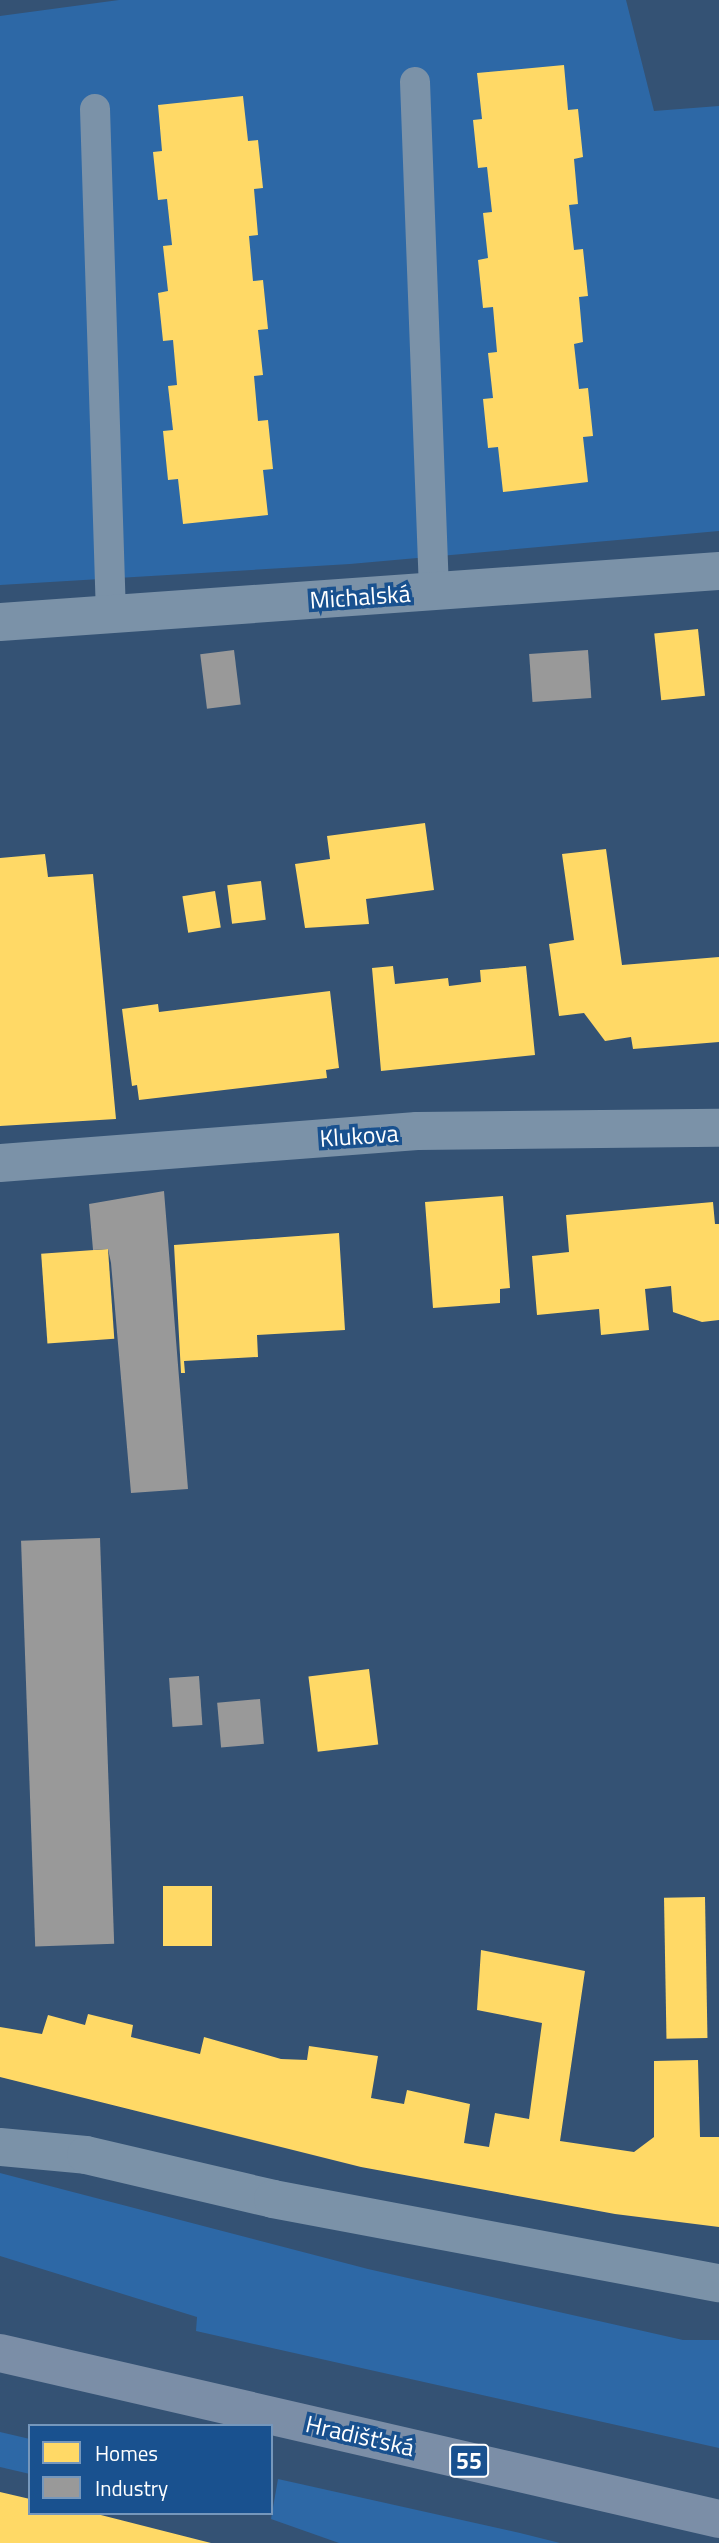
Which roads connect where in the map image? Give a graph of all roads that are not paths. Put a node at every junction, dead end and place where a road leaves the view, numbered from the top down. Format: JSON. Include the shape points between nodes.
{"nodes":[{"id":1,"x":415,"y":82,"type":"dead end"},
{"id":2,"x":95,"y":109,"type":"dead end"},
{"id":3,"x":719,"y":571,"type":"edge"},
{"id":4,"x":434,"y":591,"type":"junction"},
{"id":5,"x":111,"y":615,"type":"junction"},
{"id":6,"x":0,"y":622,"type":"edge"},
{"id":7,"x":719,"y":1128,"type":"edge"},
{"id":8,"x":0,"y":1163,"type":"edge"},
{"id":9,"x":0,"y":2147,"type":"edge"},
{"id":10,"x":719,"y":2283,"type":"edge"},
{"id":11,"x":0,"y":2354,"type":"edge"},
{"id":12,"x":719,"y":2519,"type":"edge"}],
"edges":[{"from":1,"to":4,"type":"lane"},
{"from":2,"to":5,"type":"lane"},
{"from":3,"to":4,"type":"street","name":"Michalská"},
{"from":4,"to":5,"type":"street","name":"Michalská"},
{"from":5,"to":6,"type":"street","name":"Michalská"},
{"from":7,"to":8,"type":"street","name":"Klukova","via":[[417,1131]]},
{"from":9,"to":10,"type":"street","via":[[86,2155],[273,2199]]},
{"from":11,"to":12,"type":"main road","name":"Hradišťská","number":"55"}]}
